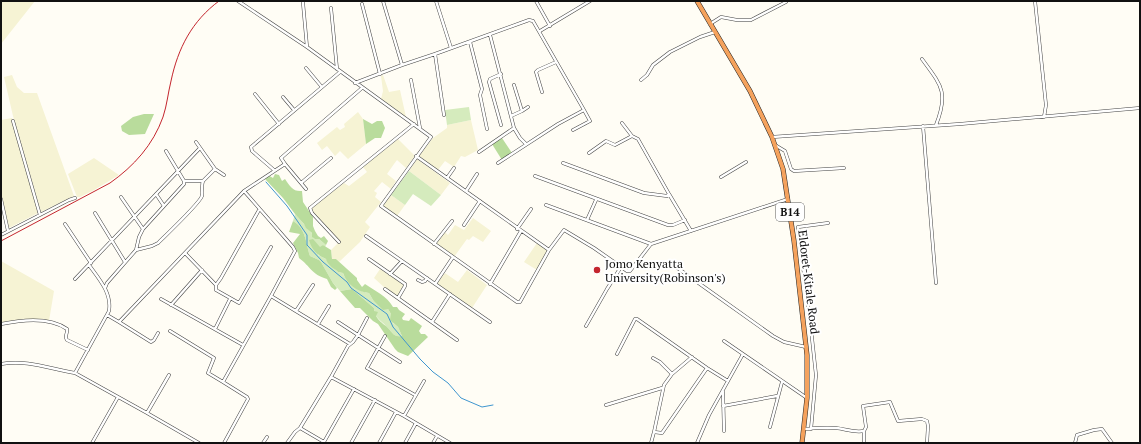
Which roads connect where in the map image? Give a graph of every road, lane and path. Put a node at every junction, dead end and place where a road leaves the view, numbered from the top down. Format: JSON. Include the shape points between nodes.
{"nodes":[{"id":1,"x":238,"y":1,"type":"edge"},
{"id":2,"x":383,"y":1,"type":"edge"},
{"id":3,"x":436,"y":1,"type":"edge"},
{"id":4,"x":536,"y":1,"type":"edge"},
{"id":5,"x":590,"y":1,"type":"edge"},
{"id":6,"x":697,"y":1,"type":"edge"},
{"id":7,"x":1035,"y":1,"type":"edge"},
{"id":8,"x":786,"y":2,"type":"dead end"},
{"id":9,"x":303,"y":3,"type":"dead end"},
{"id":10,"x":362,"y":4,"type":"dead end"},
{"id":11,"x":331,"y":8,"type":"dead end"},
{"id":12,"x":710,"y":24,"type":"junction"},
{"id":13,"x":550,"y":26,"type":"junction"},
{"id":14,"x":540,"y":31,"type":"junction"},
{"id":15,"x":715,"y":32,"type":"junction"},
{"id":16,"x":490,"y":35,"type":"junction"},
{"id":17,"x":470,"y":42,"type":"junction"},
{"id":18,"x":307,"y":47,"type":"junction"},
{"id":19,"x":451,"y":48,"type":"junction"},
{"id":20,"x":435,"y":54,"type":"junction"},
{"id":21,"x":922,"y":59,"type":"dead end"},
{"id":22,"x":556,"y":62,"type":"junction"},
{"id":23,"x":402,"y":65,"type":"junction"},
{"id":24,"x":306,"y":68,"type":"dead end"},
{"id":25,"x":338,"y":71,"type":"junction"},
{"id":26,"x":380,"y":74,"type":"junction"},
{"id":27,"x":501,"y":74,"type":"junction"},
{"id":28,"x":411,"y":80,"type":"dead end"},
{"id":29,"x":641,"y":80,"type":"dead end"},
{"id":30,"x":355,"y":83,"type":"junction"},
{"id":31,"x":514,"y":84,"type":"dead end"},
{"id":32,"x":321,"y":86,"type":"junction"},
{"id":33,"x":362,"y":88,"type":"junction"},
{"id":34,"x":542,"y":92,"type":"dead end"},
{"id":35,"x":255,"y":94,"type":"dead end"},
{"id":36,"x":283,"y":97,"type":"dead end"},
{"id":37,"x":528,"y":107,"type":"dead end"},
{"id":38,"x":1140,"y":108,"type":"edge"},
{"id":39,"x":294,"y":110,"type":"junction"},
{"id":40,"x":584,"y":110,"type":"junction"},
{"id":41,"x":522,"y":112,"type":"junction"},
{"id":42,"x":444,"y":115,"type":"dead end"},
{"id":43,"x":511,"y":116,"type":"junction"},
{"id":44,"x":1044,"y":117,"type":"junction"},
{"id":45,"x":13,"y":121,"type":"dead end"},
{"id":46,"x":622,"y":123,"type":"dead end"},
{"id":47,"x":279,"y":124,"type":"junction"},
{"id":48,"x":414,"y":124,"type":"junction"},
{"id":49,"x":500,"y":125,"type":"dead end"},
{"id":50,"x":936,"y":125,"type":"junction"},
{"id":51,"x":923,"y":126,"type":"junction"},
{"id":52,"x":514,"y":128,"type":"junction"},
{"id":53,"x":420,"y":129,"type":"junction"},
{"id":54,"x":487,"y":129,"type":"dead end"},
{"id":55,"x":573,"y":130,"type":"dead end"},
{"id":56,"x":632,"y":136,"type":"junction"},
{"id":57,"x":772,"y":137,"type":"junction"},
{"id":58,"x":196,"y":142,"type":"dead end"},
{"id":59,"x":526,"y":144,"type":"junction"},
{"id":60,"x":775,"y":144,"type":"junction"},
{"id":61,"x":200,"y":148,"type":"junction"},
{"id":62,"x":166,"y":151,"type":"dead end"},
{"id":63,"x":479,"y":152,"type":"dead end"},
{"id":64,"x":589,"y":153,"type":"dead end"},
{"id":65,"x":416,"y":156,"type":"junction"},
{"id":66,"x":331,"y":158,"type":"dead end"},
{"id":67,"x":746,"y":162,"type":"dead end"},
{"id":68,"x":498,"y":163,"type":"dead end"},
{"id":69,"x":563,"y":163,"type":"dead end"},
{"id":70,"x":285,"y":164,"type":"junction"},
{"id":71,"x":454,"y":168,"type":"dead end"},
{"id":72,"x":844,"y":168,"type":"dead end"},
{"id":73,"x":215,"y":170,"type":"junction"},
{"id":74,"x":274,"y":170,"type":"junction"},
{"id":75,"x":179,"y":171,"type":"junction"},
{"id":76,"x":477,"y":174,"type":"dead end"},
{"id":77,"x":224,"y":175,"type":"dead end"},
{"id":78,"x":535,"y":176,"type":"dead end"},
{"id":79,"x":721,"y":177,"type":"dead end"},
{"id":80,"x":447,"y":178,"type":"junction"},
{"id":81,"x":184,"y":181,"type":"junction"},
{"id":82,"x":203,"y":181,"type":"junction"},
{"id":83,"x":301,"y":183,"type":"junction"},
{"id":84,"x":306,"y":189,"type":"dead end"},
{"id":85,"x":244,"y":191,"type":"junction"},
{"id":86,"x":466,"y":191,"type":"junction"},
{"id":87,"x":156,"y":194,"type":"junction"},
{"id":88,"x":669,"y":194,"type":"junction"},
{"id":89,"x":121,"y":197,"type":"dead end"},
{"id":90,"x":75,"y":198,"type":"dead end"},
{"id":91,"x":1,"y":199,"type":"edge"},
{"id":92,"x":788,"y":199,"type":"junction"},
{"id":93,"x":596,"y":200,"type":"junction"},
{"id":94,"x":480,"y":201,"type":"junction"},
{"id":95,"x":546,"y":205,"type":"dead end"},
{"id":96,"x":164,"y":206,"type":"junction"},
{"id":97,"x":531,"y":209,"type":"dead end"},
{"id":98,"x":259,"y":210,"type":"junction"},
{"id":99,"x":94,"y":213,"type":"dead end"},
{"id":100,"x":40,"y":214,"type":"junction"},
{"id":101,"x":134,"y":217,"type":"junction"},
{"id":102,"x":587,"y":220,"type":"junction"},
{"id":103,"x":684,"y":220,"type":"junction"},
{"id":104,"x":452,"y":221,"type":"dead end"},
{"id":105,"x":828,"y":223,"type":"dead end"},
{"id":106,"x":65,"y":224,"type":"dead end"},
{"id":107,"x":464,"y":226,"type":"dead end"},
{"id":108,"x":518,"y":229,"type":"junction"},
{"id":109,"x":143,"y":230,"type":"junction"},
{"id":110,"x":691,"y":230,"type":"junction"},
{"id":111,"x":8,"y":231,"type":"junction"},
{"id":112,"x":521,"y":231,"type":"junction"},
{"id":113,"x":1,"y":235,"type":"edge"},
{"id":114,"x":366,"y":236,"type":"dead end"},
{"id":115,"x":112,"y":241,"type":"junction"},
{"id":116,"x":339,"y":242,"type":"dead end"},
{"id":117,"x":434,"y":244,"type":"junction"},
{"id":118,"x":651,"y":244,"type":"junction"},
{"id":119,"x":271,"y":247,"type":"dead end"},
{"id":120,"x":136,"y":250,"type":"junction"},
{"id":121,"x":550,"y":250,"type":"junction"},
{"id":122,"x":185,"y":253,"type":"junction"},
{"id":123,"x":453,"y":257,"type":"junction"},
{"id":124,"x":370,"y":259,"type":"dead end"},
{"id":125,"x":402,"y":261,"type":"junction"},
{"id":126,"x":125,"y":262,"type":"junction"},
{"id":127,"x":90,"y":264,"type":"junction"},
{"id":128,"x":621,"y":267,"type":"junction"},
{"id":129,"x":676,"y":267,"type":"dead end"},
{"id":130,"x":202,"y":270,"type":"junction"},
{"id":131,"x":390,"y":274,"type":"junction"},
{"id":132,"x":428,"y":278,"type":"junction"},
{"id":133,"x":75,"y":279,"type":"dead end"},
{"id":134,"x":418,"y":280,"type":"dead end"},
{"id":135,"x":936,"y":283,"type":"dead end"},
{"id":136,"x":435,"y":284,"type":"junction"},
{"id":137,"x":490,"y":284,"type":"junction"},
{"id":138,"x":216,"y":285,"type":"junction"},
{"id":139,"x":313,"y":285,"type":"dead end"},
{"id":140,"x":105,"y":288,"type":"junction"},
{"id":141,"x":385,"y":289,"type":"dead end"},
{"id":142,"x":450,"y":294,"type":"junction"},
{"id":143,"x":271,"y":296,"type":"junction"},
{"id":144,"x":398,"y":298,"type":"junction"},
{"id":145,"x":161,"y":299,"type":"dead end"},
{"id":146,"x":230,"y":299,"type":"junction"},
{"id":147,"x":171,"y":305,"type":"junction"},
{"id":148,"x":329,"y":306,"type":"dead end"},
{"id":149,"x":296,"y":311,"type":"junction"},
{"id":150,"x":107,"y":315,"type":"junction"},
{"id":151,"x":367,"y":318,"type":"dead end"},
{"id":152,"x":119,"y":322,"type":"junction"},
{"id":153,"x":338,"y":322,"type":"dead end"},
{"id":154,"x":432,"y":322,"type":"junction"},
{"id":155,"x":490,"y":322,"type":"dead end"},
{"id":156,"x":1,"y":324,"type":"edge"},
{"id":157,"x":318,"y":324,"type":"junction"},
{"id":158,"x":586,"y":326,"type":"dead end"},
{"id":159,"x":215,"y":329,"type":"junction"},
{"id":160,"x":170,"y":331,"type":"dead end"},
{"id":161,"x":158,"y":333,"type":"dead end"},
{"id":162,"x":358,"y":335,"type":"junction"},
{"id":163,"x":385,"y":336,"type":"dead end"},
{"id":164,"x":457,"y":340,"type":"dead end"},
{"id":165,"x":724,"y":341,"type":"dead end"},
{"id":166,"x":350,"y":344,"type":"junction"},
{"id":167,"x":243,"y":345,"type":"junction"},
{"id":168,"x":807,"y":347,"type":"junction"},
{"id":169,"x":378,"y":348,"type":"junction"},
{"id":170,"x":88,"y":350,"type":"junction"},
{"id":171,"x":617,"y":354,"type":"dead end"},
{"id":172,"x":743,"y":354,"type":"junction"},
{"id":173,"x":692,"y":357,"type":"junction"},
{"id":174,"x":653,"y":358,"type":"dead end"},
{"id":175,"x":400,"y":362,"type":"dead end"},
{"id":176,"x":1,"y":364,"type":"edge"},
{"id":177,"x":707,"y":368,"type":"junction"},
{"id":178,"x":76,"y":373,"type":"junction"},
{"id":179,"x":672,"y":374,"type":"junction"},
{"id":180,"x":169,"y":375,"type":"dead end"},
{"id":181,"x":332,"y":377,"type":"junction"},
{"id":182,"x":728,"y":380,"type":"junction"},
{"id":183,"x":424,"y":381,"type":"dead end"},
{"id":184,"x":222,"y":382,"type":"junction"},
{"id":185,"x":782,"y":382,"type":"junction"},
{"id":186,"x":663,"y":388,"type":"junction"},
{"id":187,"x":354,"y":389,"type":"junction"},
{"id":188,"x":723,"y":390,"type":"junction"},
{"id":189,"x":415,"y":395,"type":"junction"},
{"id":190,"x":777,"y":396,"type":"junction"},
{"id":191,"x":118,"y":397,"type":"junction"},
{"id":192,"x":807,"y":398,"type":"junction"},
{"id":193,"x":375,"y":400,"type":"junction"},
{"id":194,"x":606,"y":405,"type":"dead end"},
{"id":195,"x":723,"y":406,"type":"junction"},
{"id":196,"x":396,"y":412,"type":"junction"},
{"id":197,"x":147,"y":413,"type":"junction"},
{"id":198,"x":404,"y":416,"type":"junction"},
{"id":199,"x":416,"y":423,"type":"junction"},
{"id":200,"x":770,"y":427,"type":"dead end"},
{"id":201,"x":300,"y":428,"type":"junction"},
{"id":202,"x":811,"y":428,"type":"junction"},
{"id":203,"x":804,"y":429,"type":"junction"},
{"id":204,"x":724,"y":431,"type":"dead end"},
{"id":205,"x":864,"y":431,"type":"junction"},
{"id":206,"x":654,"y":432,"type":"junction"},
{"id":207,"x":437,"y":436,"type":"junction"},
{"id":208,"x":267,"y":437,"type":"dead end"},
{"id":209,"x":192,"y":439,"type":"junction"},
{"id":210,"x":92,"y":443,"type":"edge"},
{"id":211,"x":190,"y":443,"type":"edge"},
{"id":212,"x":199,"y":443,"type":"edge"},
{"id":213,"x":224,"y":443,"type":"edge"},
{"id":214,"x":263,"y":443,"type":"edge"},
{"id":215,"x":287,"y":443,"type":"edge"},
{"id":216,"x":325,"y":443,"type":"edge"},
{"id":217,"x":351,"y":443,"type":"edge"},
{"id":218,"x":379,"y":443,"type":"edge"},
{"id":219,"x":405,"y":443,"type":"edge"},
{"id":220,"x":433,"y":443,"type":"edge"},
{"id":221,"x":450,"y":443,"type":"edge"},
{"id":222,"x":651,"y":443,"type":"edge"},
{"id":223,"x":697,"y":443,"type":"edge"},
{"id":224,"x":802,"y":443,"type":"edge"},
{"id":225,"x":864,"y":443,"type":"edge"},
{"id":226,"x":927,"y":443,"type":"edge"},
{"id":227,"x":1075,"y":443,"type":"edge"},
{"id":228,"x":1112,"y":443,"type":"edge"}],
"edges":[{"from":1,"to":18,"type":"street"},
{"from":2,"to":23,"type":"street"},
{"from":3,"to":19,"type":"street"},
{"from":4,"to":13,"type":"street"},
{"from":5,"to":13,"type":"street"},
{"from":6,"to":12,"type":"highway","name":"Eldoret-Kitale Road","number":"B14"},
{"from":7,"to":44,"type":"street","via":[[1046,105]]},
{"from":8,"to":12,"type":"street","via":[[751,20],[721,17]]},
{"from":9,"to":18,"type":"street"},
{"from":10,"to":26,"type":"street"},
{"from":11,"to":25,"type":"street"},
{"from":12,"to":15,"type":"highway","name":"Eldoret-Kitale Road","number":"B14"},
{"from":13,"to":14,"type":"street"},
{"from":14,"to":16,"type":"street","via":[[534,21],[529,20]]},
{"from":14,"to":22,"type":"street"},
{"from":15,"to":29,"type":"street","via":[[670,52],[653,65]]},
{"from":15,"to":57,"type":"highway","name":"Eldoret-Kitale Road","number":"B14","via":[[750,91]]},
{"from":16,"to":17,"type":"street"},
{"from":16,"to":27,"type":"street"},
{"from":17,"to":19,"type":"street"},
{"from":17,"to":54,"type":"street","via":[[482,89],[480,95]]},
{"from":18,"to":25,"type":"street"},
{"from":19,"to":20,"type":"street"},
{"from":20,"to":23,"type":"street"},
{"from":20,"to":42,"type":"street"},
{"from":21,"to":50,"type":"street","via":[[942,92]]},
{"from":22,"to":34,"type":"street","via":[[536,72]]},
{"from":22,"to":40,"type":"street"},
{"from":23,"to":26,"type":"street"},
{"from":24,"to":32,"type":"street"},
{"from":25,"to":30,"type":"street"},
{"from":25,"to":32,"type":"street"},
{"from":26,"to":30,"type":"street"},
{"from":27,"to":43,"type":"street"},
{"from":27,"to":49,"type":"street","via":[[490,80]]},
{"from":28,"to":53,"type":"street"},
{"from":30,"to":33,"type":"street"},
{"from":31,"to":41,"type":"street"},
{"from":32,"to":39,"type":"street"},
{"from":33,"to":48,"type":"street"},
{"from":33,"to":70,"type":"street","via":[[282,157]]},
{"from":35,"to":47,"type":"street"},
{"from":36,"to":39,"type":"street"},
{"from":37,"to":41,"type":"street"},
{"from":38,"to":44,"type":"street"},
{"from":39,"to":47,"type":"street"},
{"from":40,"to":55,"type":"street","via":[[590,121]]},
{"from":40,"to":59,"type":"street"},
{"from":41,"to":43,"type":"street"},
{"from":43,"to":52,"type":"street"},
{"from":44,"to":50,"type":"street"},
{"from":45,"to":100,"type":"street"},
{"from":46,"to":56,"type":"street"},
{"from":47,"to":74,"type":"street","via":[[251,148]]},
{"from":48,"to":53,"type":"street"},
{"from":48,"to":116,"type":"street","via":[[310,208],[312,214]]},
{"from":50,"to":51,"type":"street"},
{"from":51,"to":57,"type":"street"},
{"from":51,"to":135,"type":"street"},
{"from":52,"to":59,"type":"street"},
{"from":52,"to":63,"type":"street"},
{"from":53,"to":65,"type":"street","via":[[431,137]]},
{"from":56,"to":64,"type":"street","via":[[615,145],[606,141]]},
{"from":56,"to":88,"type":"street","via":[[638,139]]},
{"from":57,"to":60,"type":"highway","name":"Eldoret-Kitale Road","number":"B14"},
{"from":58,"to":61,"type":"street"},
{"from":59,"to":68,"type":"street"},
{"from":60,"to":72,"type":"street","via":[[785,151],[794,171]]},
{"from":60,"to":92,"type":"highway","name":"Eldoret-Kitale Road","number":"B14","via":[[783,168]]},
{"from":61,"to":73,"type":"street"},
{"from":61,"to":75,"type":"street"},
{"from":62,"to":75,"type":"street"},
{"from":65,"to":80,"type":"street"},
{"from":65,"to":117,"type":"street","via":[[381,206]]},
{"from":66,"to":83,"type":"street"},
{"from":67,"to":79,"type":"street"},
{"from":69,"to":88,"type":"street","via":[[644,193],[667,196]]},
{"from":70,"to":74,"type":"street"},
{"from":70,"to":83,"type":"street"},
{"from":71,"to":80,"type":"street"},
{"from":73,"to":77,"type":"street"},
{"from":73,"to":82,"type":"street"},
{"from":74,"to":85,"type":"street"},
{"from":75,"to":81,"type":"street"},
{"from":75,"to":87,"type":"street"},
{"from":76,"to":86,"type":"street"},
{"from":78,"to":93,"type":"street"},
{"from":80,"to":86,"type":"street"},
{"from":81,"to":82,"type":"street"},
{"from":81,"to":96,"type":"street"},
{"from":82,"to":120,"type":"street","via":[[201,199],[189,212],[158,243]]},
{"from":83,"to":84,"type":"street"},
{"from":85,"to":98,"type":"street"},
{"from":85,"to":122,"type":"street"},
{"from":86,"to":94,"type":"street"},
{"from":87,"to":96,"type":"street"},
{"from":87,"to":101,"type":"street"},
{"from":88,"to":103,"type":"street"},
{"from":89,"to":101,"type":"street"},
{"from":90,"to":100,"type":"street"},
{"from":91,"to":111,"type":"street"},
{"from":92,"to":110,"type":"street"},
{"from":92,"to":168,"type":"highway","name":"Eldoret-Kitale Road","number":"B14"},
{"from":93,"to":102,"type":"street"},
{"from":93,"to":103,"type":"street","via":[[668,225]]},
{"from":94,"to":107,"type":"street"},
{"from":94,"to":108,"type":"street"},
{"from":95,"to":102,"type":"street"},
{"from":96,"to":109,"type":"street"},
{"from":97,"to":108,"type":"street"},
{"from":98,"to":138,"type":"street"},
{"from":98,"to":143,"type":"street","via":[[295,251]]},
{"from":99,"to":115,"type":"street"},
{"from":100,"to":111,"type":"street"},
{"from":101,"to":109,"type":"street"},
{"from":101,"to":115,"type":"street"},
{"from":102,"to":118,"type":"street"},
{"from":103,"to":110,"type":"street"},
{"from":104,"to":117,"type":"street"},
{"from":105,"to":202,"type":"street","via":[[798,228],[816,375]]},
{"from":106,"to":127,"type":"street"},
{"from":108,"to":112,"type":"street"},
{"from":109,"to":120,"type":"street"},
{"from":110,"to":118,"type":"street"},
{"from":111,"to":113,"type":"street"},
{"from":112,"to":121,"type":"street"},
{"from":112,"to":137,"type":"street"},
{"from":114,"to":125,"type":"street"},
{"from":115,"to":126,"type":"street"},
{"from":115,"to":127,"type":"street"},
{"from":117,"to":123,"type":"street"},
{"from":118,"to":128,"type":"street","via":[[630,271]]},
{"from":119,"to":146,"type":"street","via":[[240,302]]},
{"from":120,"to":126,"type":"street"},
{"from":121,"to":128,"type":"street","via":[[564,230]]},
{"from":121,"to":137,"type":"street","via":[[520,302]]},
{"from":122,"to":130,"type":"street"},
{"from":122,"to":152,"type":"street"},
{"from":123,"to":136,"type":"street"},
{"from":123,"to":137,"type":"street"},
{"from":124,"to":131,"type":"street"},
{"from":125,"to":131,"type":"street"},
{"from":125,"to":132,"type":"street"},
{"from":126,"to":140,"type":"street"},
{"from":127,"to":133,"type":"street"},
{"from":127,"to":140,"type":"street"},
{"from":128,"to":158,"type":"street"},
{"from":129,"to":168,"type":"street","via":[[773,336],[784,342]]},
{"from":130,"to":138,"type":"street"},
{"from":130,"to":147,"type":"street"},
{"from":131,"to":144,"type":"street","via":[[405,285]]},
{"from":132,"to":134,"type":"street","via":[[422,282]]},
{"from":132,"to":136,"type":"street"},
{"from":136,"to":142,"type":"street"},
{"from":138,"to":146,"type":"street","via":[[216,290]]},
{"from":139,"to":149,"type":"street"},
{"from":140,"to":150,"type":"street","via":[[110,305]]},
{"from":141,"to":144,"type":"street"},
{"from":142,"to":154,"type":"street"},
{"from":142,"to":155,"type":"street"},
{"from":143,"to":149,"type":"street"},
{"from":143,"to":167,"type":"street"},
{"from":144,"to":154,"type":"street"},
{"from":145,"to":147,"type":"street"},
{"from":146,"to":159,"type":"street"},
{"from":147,"to":159,"type":"street"},
{"from":148,"to":157,"type":"street"},
{"from":149,"to":157,"type":"street"},
{"from":150,"to":152,"type":"street"},
{"from":150,"to":170,"type":"street"},
{"from":151,"to":162,"type":"street"},
{"from":152,"to":161,"type":"street","via":[[151,342]]},
{"from":153,"to":162,"type":"street"},
{"from":154,"to":164,"type":"street"},
{"from":156,"to":170,"type":"street","via":[[18,321],[54,323],[66,329],[67,340]]},
{"from":157,"to":166,"type":"street"},
{"from":159,"to":167,"type":"street"},
{"from":160,"to":184,"type":"street","via":[[214,358],[208,373]]},
{"from":162,"to":166,"type":"street"},
{"from":162,"to":169,"type":"street"},
{"from":163,"to":169,"type":"street"},
{"from":165,"to":172,"type":"street"},
{"from":166,"to":181,"type":"street"},
{"from":167,"to":184,"type":"street"},
{"from":168,"to":192,"type":"highway","name":"Eldoret-Kitale Road","number":"B14"},
{"from":169,"to":175,"type":"street"},
{"from":169,"to":189,"type":"street","via":[[367,368]]},
{"from":170,"to":178,"type":"street"},
{"from":171,"to":173,"type":"street","via":[[637,319]]},
{"from":172,"to":182,"type":"street"},
{"from":172,"to":185,"type":"street"},
{"from":173,"to":177,"type":"street"},
{"from":173,"to":179,"type":"street"},
{"from":174,"to":179,"type":"street"},
{"from":176,"to":178,"type":"street","via":[[24,362]]},
{"from":177,"to":182,"type":"street"},
{"from":177,"to":206,"type":"street","via":[[662,433]]},
{"from":178,"to":191,"type":"street"},
{"from":179,"to":186,"type":"street"},
{"from":180,"to":197,"type":"street"},
{"from":181,"to":187,"type":"street"},
{"from":181,"to":201,"type":"street"},
{"from":182,"to":188,"type":"street"},
{"from":183,"to":189,"type":"street"},
{"from":184,"to":213,"type":"street","via":[[248,399]]},
{"from":185,"to":190,"type":"street"},
{"from":185,"to":192,"type":"street"},
{"from":186,"to":194,"type":"street"},
{"from":186,"to":206,"type":"street"},
{"from":187,"to":193,"type":"street"},
{"from":187,"to":216,"type":"street"},
{"from":188,"to":195,"type":"street"},
{"from":188,"to":223,"type":"street"},
{"from":189,"to":198,"type":"street"},
{"from":190,"to":195,"type":"street"},
{"from":190,"to":200,"type":"street"},
{"from":191,"to":197,"type":"street"},
{"from":191,"to":210,"type":"street"},
{"from":192,"to":203,"type":"highway","name":"Eldoret-Kitale Road","number":"B14"},
{"from":193,"to":196,"type":"street"},
{"from":193,"to":217,"type":"street"},
{"from":195,"to":204,"type":"street"},
{"from":196,"to":198,"type":"street"},
{"from":196,"to":218,"type":"street"},
{"from":197,"to":209,"type":"street"},
{"from":198,"to":199,"type":"street"},
{"from":199,"to":207,"type":"street"},
{"from":199,"to":219,"type":"street"},
{"from":201,"to":215,"type":"street"},
{"from":201,"to":216,"type":"street"},
{"from":202,"to":203,"type":"street"},
{"from":202,"to":205,"type":"street"},
{"from":203,"to":224,"type":"highway","name":"Eldoret-Kitale Road","number":"B14"},
{"from":205,"to":225,"type":"street"},
{"from":205,"to":226,"type":"street","via":[[866,427],[863,406],[890,402],[898,421],[927,421]]},
{"from":206,"to":222,"type":"street"},
{"from":207,"to":220,"type":"street"},
{"from":207,"to":221,"type":"street"},
{"from":208,"to":214,"type":"street"},
{"from":209,"to":211,"type":"street"},
{"from":209,"to":212,"type":"street"},
{"from":227,"to":228,"type":"street","via":[[1077,435],[1102,429]]}]}
